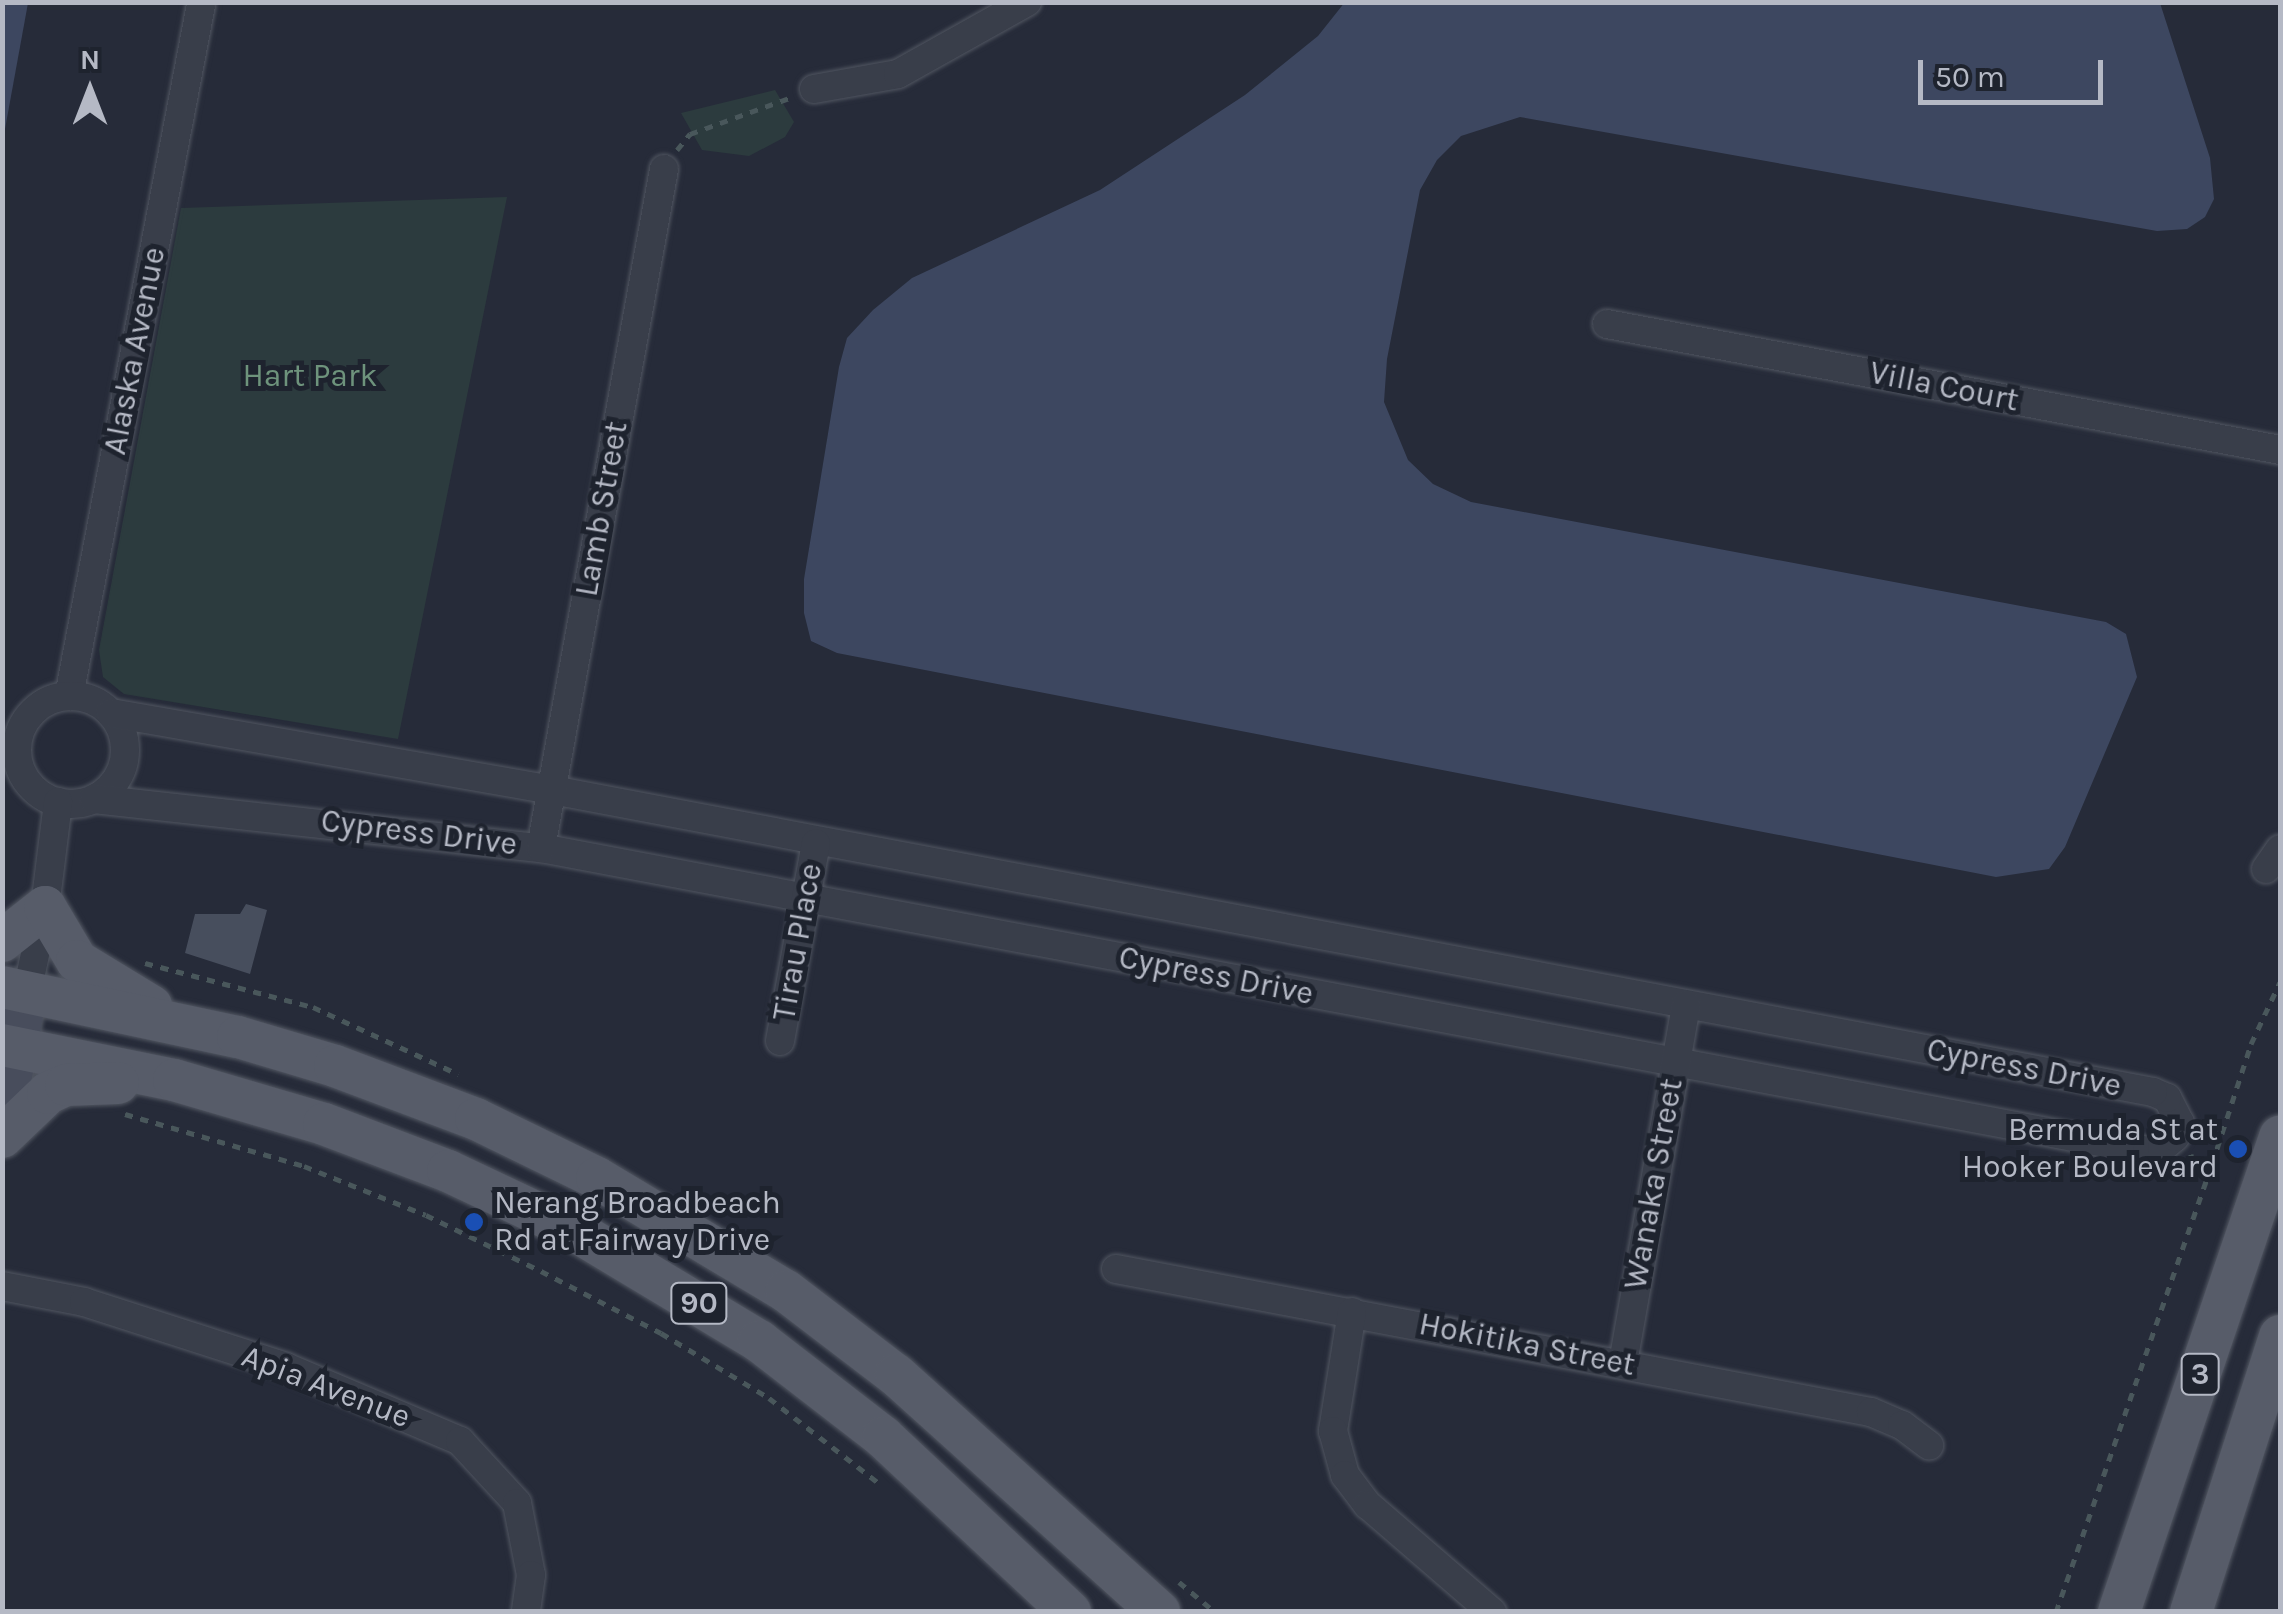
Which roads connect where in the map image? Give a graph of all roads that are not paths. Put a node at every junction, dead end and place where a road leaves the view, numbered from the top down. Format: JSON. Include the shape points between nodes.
{"nodes":[{"id":1,"x":1027,"y":2,"type":"edge"},
{"id":2,"x":200,"y":6,"type":"dead end"},
{"id":3,"x":814,"y":89,"type":"road end"},
{"id":4,"x":664,"y":169,"type":"road end"},
{"id":5,"x":1606,"y":324,"type":"dead end"},
{"id":6,"x":2280,"y":450,"type":"edge"},
{"id":7,"x":69,"y":696,"type":"junction"},
{"id":8,"x":110,"y":713,"type":"junction"},
{"id":9,"x":10,"y":752,"type":"edge"},
{"id":10,"x":552,"y":790,"type":"junction"},
{"id":11,"x":94,"y":799,"type":"junction"},
{"id":12,"x":58,"y":802,"type":"junction"},
{"id":13,"x":816,"y":843,"type":"junction"},
{"id":14,"x":542,"y":848,"type":"junction"},
{"id":15,"x":806,"y":900,"type":"junction"},
{"id":16,"x":45,"y":907,"type":"junction"},
{"id":17,"x":2,"y":941,"type":"edge"},
{"id":18,"x":15,"y":990,"type":"edge"},
{"id":19,"x":1686,"y":1005,"type":"junction"},
{"id":20,"x":174,"y":1022,"type":"junction"},
{"id":21,"x":780,"y":1041,"type":"dead end"},
{"id":22,"x":10,"y":1047,"type":"edge"},
{"id":23,"x":1676,"y":1062,"type":"junction"},
{"id":24,"x":174,"y":1080,"type":"junction"},
{"id":25,"x":2,"y":1134,"type":"edge"},
{"id":26,"x":2280,"y":1137,"type":"edge"},
{"id":27,"x":1116,"y":1269,"type":"dead end"},
{"id":28,"x":2,"y":1286,"type":"edge"},
{"id":29,"x":1352,"y":1312,"type":"junction"},
{"id":30,"x":2280,"y":1336,"type":"edge"},
{"id":31,"x":1622,"y":1363,"type":"junction"},
{"id":32,"x":1929,"y":1445,"type":"dead end"},
{"id":33,"x":526,"y":1612,"type":"edge"},
{"id":34,"x":1070,"y":1612,"type":"edge"},
{"id":35,"x":1159,"y":1612,"type":"edge"},
{"id":36,"x":1492,"y":1612,"type":"edge"},
{"id":37,"x":2119,"y":1612,"type":"edge"},
{"id":38,"x":2191,"y":1612,"type":"edge"}],
"edges":[{"from":1,"to":3,"type":"street","via":[[898,74]]},
{"from":2,"to":7,"type":"street","name":"Alaska Avenue"},
{"from":4,"to":10,"type":"street","name":"Lamb Street"},
{"from":5,"to":6,"type":"street","name":"Villa Court"},
{"from":7,"to":8,"type":"street","via":[[87,698]]},
{"from":7,"to":9,"type":"street","via":[[35,710]]},
{"from":8,"to":10,"type":"street","name":"Cypress Drive"},
{"from":8,"to":11,"type":"street","via":[[122,730],[124,760],[117,779]]},
{"from":9,"to":12,"type":"street","via":[[28,784]]},
{"from":10,"to":13,"type":"street","name":"Cypress Drive"},
{"from":10,"to":14,"type":"street","name":"Lamb Street"},
{"from":11,"to":12,"type":"street"},
{"from":11,"to":14,"type":"street","name":"Cypress Drive"},
{"from":12,"to":16,"type":"street"},
{"from":13,"to":15,"type":"street","name":"Tirau Place"},
{"from":13,"to":19,"type":"street","name":"Cypress Drive"},
{"from":14,"to":15,"type":"street","name":"Cypress Drive"},
{"from":15,"to":21,"type":"street","name":"Tirau Place"},
{"from":15,"to":23,"type":"street","name":"Cypress Drive"},
{"from":16,"to":17,"type":"main road"},
{"from":16,"to":18,"type":"street"},
{"from":16,"to":20,"type":"main road","via":[[78,961]]},
{"from":18,"to":20,"type":"main road","number":"90"},
{"from":18,"to":22,"type":"street"},
{"from":19,"to":23,"type":"street","name":"Wanaka Street"},
{"from":19,"to":23,"type":"street","name":"Cypress Drive","via":[[2153,1092],[2168,1098],[2180,1123],[2162,1148],[2147,1150]]},
{"from":20,"to":35,"type":"main road","number":"90","via":[[335,1066],[476,1119],[718,1247],[896,1375]]},
{"from":22,"to":24,"type":"main road","number":"90"},
{"from":22,"to":25,"type":"street"},
{"from":23,"to":31,"type":"street","name":"Wanaka Street"},
{"from":24,"to":25,"type":"main road","via":[[66,1086],[48,1093]]},
{"from":24,"to":34,"type":"main road","number":"90","via":[[324,1124],[448,1172],[581,1234],[674,1288],[759,1341],[884,1437]]},
{"from":26,"to":37,"type":"main road","number":"3"},
{"from":27,"to":29,"type":"street","name":"Hokitika Street"},
{"from":28,"to":33,"type":"street","name":"Apia Avenue","via":[[84,1302],[286,1367],[460,1440],[517,1503],[531,1575]]},
{"from":29,"to":31,"type":"street","name":"Hokitika Street"},
{"from":29,"to":36,"type":"street","via":[[1333,1431],[1345,1475],[1368,1505]]},
{"from":30,"to":38,"type":"main road","number":"3"},
{"from":31,"to":32,"type":"street","name":"Hokitika Street","via":[[1871,1412]]}]}
